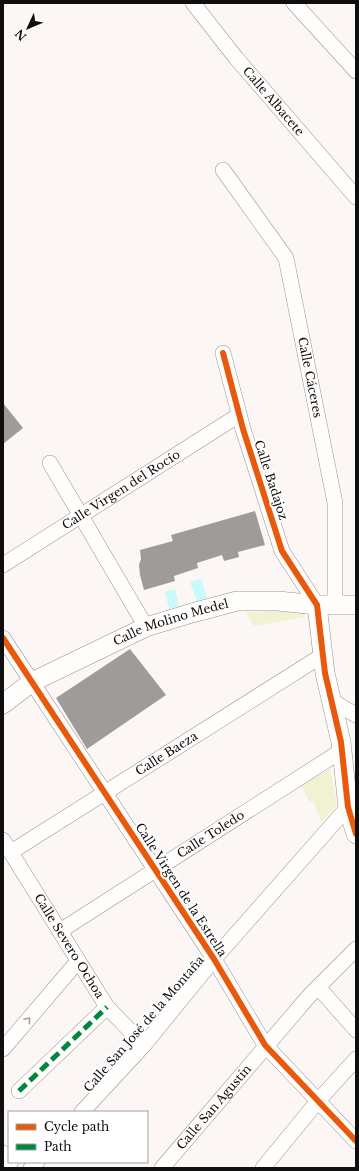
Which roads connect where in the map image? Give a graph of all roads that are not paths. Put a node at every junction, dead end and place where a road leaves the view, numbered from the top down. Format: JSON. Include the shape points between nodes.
{"nodes":[{"id":1,"x":193,"y":3,"type":"edge"},
{"id":2,"x":294,"y":3,"type":"edge"},
{"id":3,"x":356,"y":71,"type":"edge"},
{"id":4,"x":223,"y":170,"type":"dead end"},
{"id":5,"x":356,"y":197,"type":"edge"},
{"id":6,"x":223,"y":353,"type":"dead end"},
{"id":7,"x":239,"y":415,"type":"junction"},
{"id":8,"x":50,"y":463,"type":"dead end"},
{"id":9,"x":81,"y":515,"type":"junction"},
{"id":10,"x":3,"y":564,"type":"edge"},
{"id":11,"x":343,"y":606,"type":"edge"},
{"id":12,"x":146,"y":627,"type":"junction"},
{"id":13,"x":3,"y":638,"type":"edge"},
{"id":14,"x":323,"y":655,"type":"junction"},
{"id":15,"x":32,"y":682,"type":"junction"},
{"id":16,"x":332,"y":701,"type":"junction"},
{"id":17,"x":3,"y":704,"type":"edge"},
{"id":18,"x":356,"y":715,"type":"edge"},
{"id":19,"x":340,"y":751,"type":"junction"},
{"id":20,"x":104,"y":793,"type":"junction"},
{"id":21,"x":352,"y":809,"type":"edge"},
{"id":22,"x":356,"y":834,"type":"edge"},
{"id":23,"x":7,"y":846,"type":"edge"},
{"id":24,"x":155,"y":868,"type":"junction"},
{"id":25,"x":60,"y":931,"type":"junction"},
{"id":26,"x":356,"y":949,"type":"edge"},
{"id":27,"x":214,"y":959,"type":"junction"},
{"id":28,"x":78,"y":961,"type":"junction"},
{"id":29,"x":318,"y":987,"type":"junction"},
{"id":30,"x":107,"y":1007,"type":"junction"},
{"id":31,"x":356,"y":1030,"type":"edge"},
{"id":32,"x":144,"y":1045,"type":"junction"},
{"id":33,"x":265,"y":1045,"type":"junction"},
{"id":34,"x":3,"y":1049,"type":"edge"},
{"id":35,"x":356,"y":1059,"type":"edge"},
{"id":36,"x":19,"y":1091,"type":"dead end"},
{"id":37,"x":318,"y":1101,"type":"junction"},
{"id":38,"x":83,"y":1111,"type":"edge"},
{"id":39,"x":356,"y":1141,"type":"edge"},
{"id":40,"x":162,"y":1168,"type":"edge"},
{"id":41,"x":264,"y":1168,"type":"edge"}],
"edges":[{"from":1,"to":5,"type":"street","name":"Calle Albacete","via":[[236,58]]},
{"from":2,"to":3,"type":"street"},
{"from":4,"to":11,"type":"street","name":"Calle Cáceres","via":[[286,258],[334,503]]},
{"from":6,"to":7,"type":"street","name":"Calle Badajoz"},
{"from":7,"to":9,"type":"street","name":"Calle Virgen del Rocío"},
{"from":7,"to":11,"type":"street","name":"Calle Badajoz","via":[[282,551]]},
{"from":8,"to":9,"type":"street"},
{"from":9,"to":10,"type":"street","name":"Calle Virgen del Rocío"},
{"from":9,"to":12,"type":"street"},
{"from":11,"to":12,"type":"street","name":"Calle Molino Medel","via":[[237,601]]},
{"from":11,"to":14,"type":"street"},
{"from":12,"to":15,"type":"street","name":"Calle Molino Medel"},
{"from":13,"to":15,"type":"street","name":"Calle Virgen de la Estrella"},
{"from":14,"to":16,"type":"street"},
{"from":14,"to":20,"type":"street","name":"Calle Baeza"},
{"from":15,"to":17,"type":"street","name":"Calle Molino Medel"},
{"from":15,"to":20,"type":"street","name":"Calle Virgen de la Estrella"},
{"from":16,"to":18,"type":"street"},
{"from":16,"to":19,"type":"street","via":[[341,742]]},
{"from":19,"to":21,"type":"street"},
{"from":19,"to":24,"type":"street","name":"Calle Toledo"},
{"from":20,"to":23,"type":"street","name":"Calle Baeza"},
{"from":20,"to":24,"type":"street","name":"Calle Virgen de la Estrella"},
{"from":21,"to":22,"type":"street"},
{"from":21,"to":27,"type":"street","name":"Calle San José de la Montaña"},
{"from":23,"to":25,"type":"street","name":"Calle Severo Ochoa"},
{"from":24,"to":25,"type":"street","name":"Calle Toledo"},
{"from":24,"to":27,"type":"street","name":"Calle Virgen de la Estrella"},
{"from":25,"to":28,"type":"street","name":"Calle Severo Ochoa"},
{"from":26,"to":29,"type":"street","name":"Calle San Agustín"},
{"from":27,"to":32,"type":"street","name":"Calle San José de la Montaña"},
{"from":27,"to":33,"type":"street","name":"Calle Virgen de la Estrella"},
{"from":28,"to":30,"type":"street","name":"Calle Severo Ochoa"},
{"from":34,"to":28,"type":"street","one_way":true},
{"from":29,"to":31,"type":"street"},
{"from":29,"to":33,"type":"street","name":"Calle San Agustín"},
{"from":30,"to":32,"type":"street","name":"Calle Severo Ochoa"},
{"from":30,"to":36,"type":"street"},
{"from":32,"to":38,"type":"street","name":"Calle San José de la Montaña"},
{"from":33,"to":37,"type":"street","name":"Calle Virgen de la Estrella"},
{"from":33,"to":40,"type":"street","name":"Calle San Agustín"},
{"from":35,"to":37,"type":"street"},
{"from":37,"to":39,"type":"street","name":"Calle Virgen de la Estrella"},
{"from":37,"to":41,"type":"street"}]}
